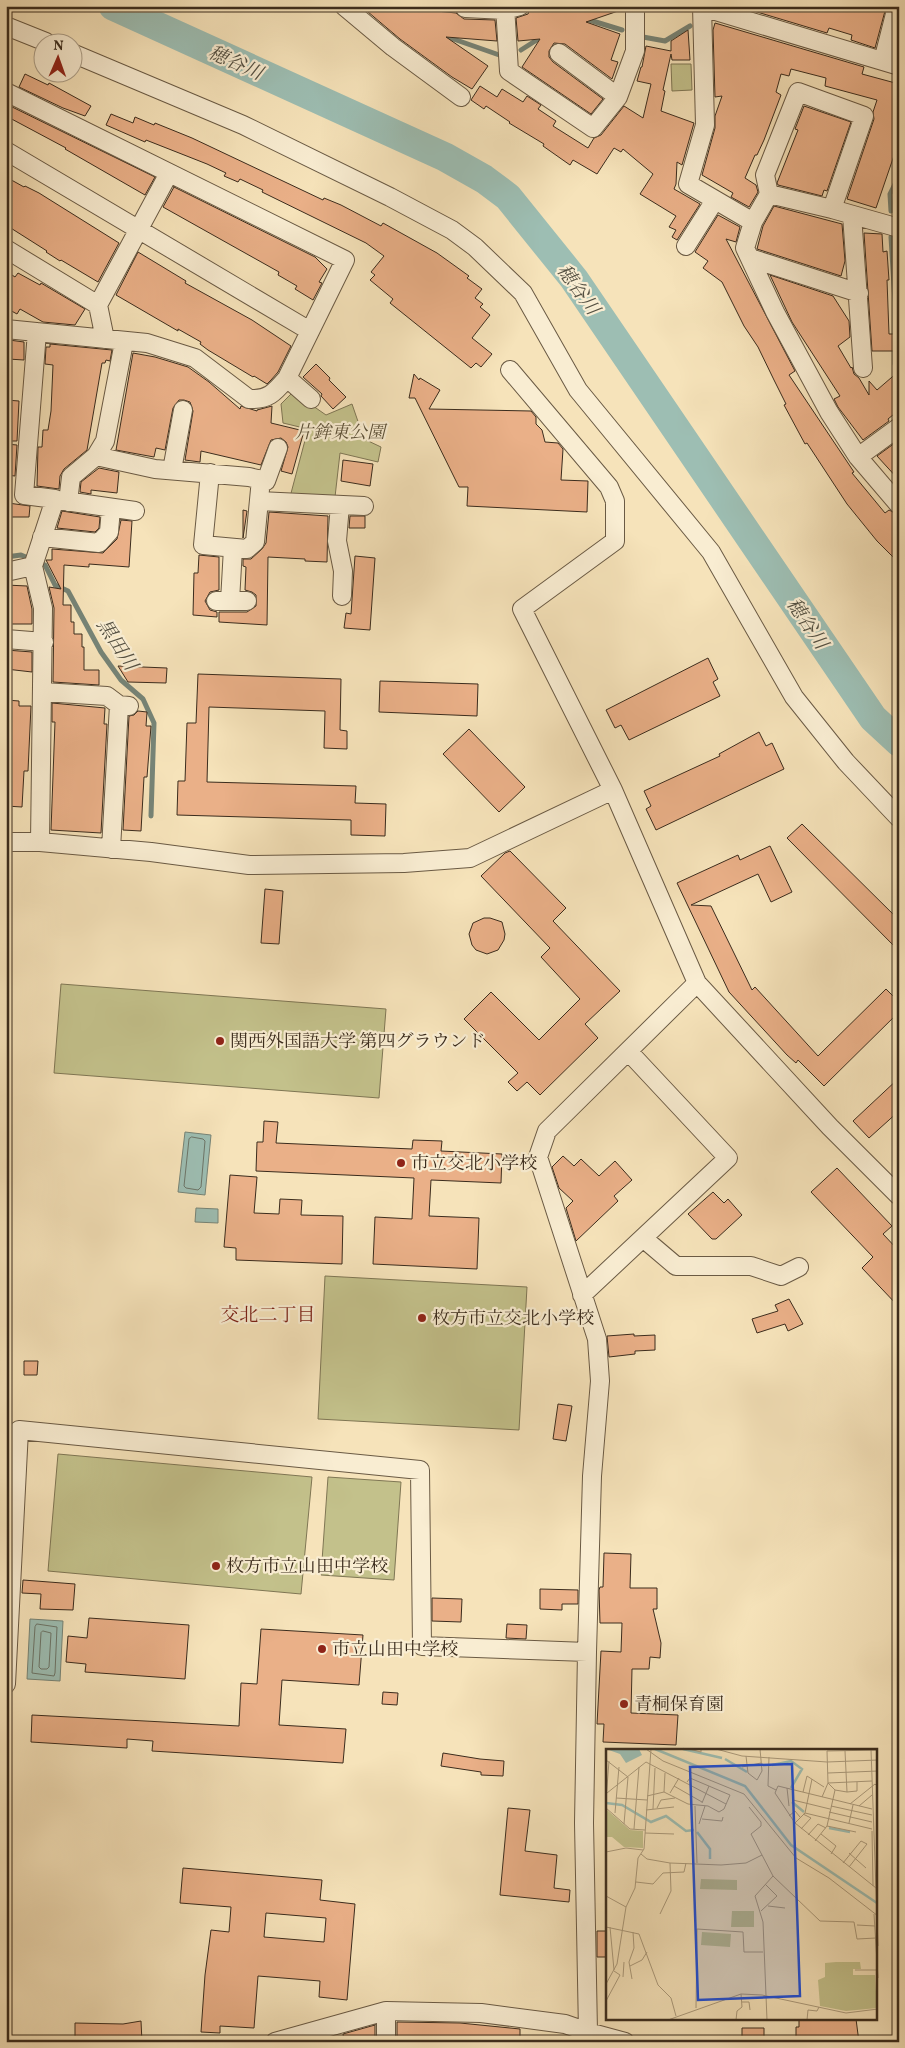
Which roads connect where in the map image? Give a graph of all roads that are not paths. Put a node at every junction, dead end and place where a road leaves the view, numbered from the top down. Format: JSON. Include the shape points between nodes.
{"nodes":[{"id":1,"x":344,"y":6,"type":"edge"},
{"id":2,"x":635,"y":6,"type":"edge"},
{"id":3,"x":897,"y":6,"type":"edge"},
{"id":4,"x":510,"y":7,"type":"edge"},
{"id":5,"x":702,"y":7,"type":"edge"},
{"id":6,"x":465,"y":8,"type":"dead end"},
{"id":7,"x":6,"y":26,"type":"edge"},
{"id":8,"x":32,"y":36,"type":"edge"},
{"id":9,"x":558,"y":52,"type":"dead end"},
{"id":10,"x":82,"y":57,"type":"edge"},
{"id":11,"x":891,"y":63,"type":"edge"},
{"id":12,"x":6,"y":92,"type":"edge"},
{"id":13,"x":461,"y":97,"type":"dead end"},
{"id":14,"x":618,"y":97,"type":"junction"},
{"id":15,"x":6,"y":152,"type":"edge"},
{"id":16,"x":169,"y":172,"type":"junction"},
{"id":17,"x":769,"y":194,"type":"junction"},
{"id":18,"x":714,"y":200,"type":"junction"},
{"id":19,"x":832,"y":209,"type":"junction"},
{"id":20,"x":852,"y":215,"type":"junction"},
{"id":21,"x":753,"y":222,"type":"junction"},
{"id":22,"x":899,"y":228,"type":"edge"},
{"id":23,"x":139,"y":230,"type":"junction"},
{"id":24,"x":686,"y":246,"type":"dead end"},
{"id":25,"x":6,"y":249,"type":"edge"},
{"id":26,"x":750,"y":258,"type":"junction"},
{"id":27,"x":859,"y":293,"type":"junction"},
{"id":28,"x":98,"y":305,"type":"junction"},
{"id":29,"x":6,"y":329,"type":"edge"},
{"id":30,"x":310,"y":331,"type":"junction"},
{"id":31,"x":37,"y":332,"type":"junction"},
{"id":32,"x":105,"y":339,"type":"junction"},
{"id":33,"x":124,"y":342,"type":"junction"},
{"id":34,"x":863,"y":368,"type":"dead end"},
{"id":35,"x":510,"y":370,"type":"dead end"},
{"id":36,"x":287,"y":378,"type":"junction"},
{"id":37,"x":311,"y":399,"type":"dead end"},
{"id":38,"x":183,"y":410,"type":"dead end"},
{"id":39,"x":899,"y":427,"type":"edge"},
{"id":40,"x":278,"y":448,"type":"dead end"},
{"id":41,"x":96,"y":456,"type":"junction"},
{"id":42,"x":858,"y":457,"type":"junction"},
{"id":43,"x":172,"y":470,"type":"junction"},
{"id":44,"x":210,"y":473,"type":"junction"},
{"id":45,"x":261,"y":480,"type":"junction"},
{"id":46,"x":62,"y":500,"type":"junction"},
{"id":47,"x":259,"y":501,"type":"junction"},
{"id":48,"x":340,"y":505,"type":"junction"},
{"id":49,"x":899,"y":505,"type":"edge"},
{"id":50,"x":364,"y":506,"type":"dead end"},
{"id":51,"x":111,"y":508,"type":"junction"},
{"id":52,"x":135,"y":512,"type":"dead end"},
{"id":53,"x":233,"y":548,"type":"junction"},
{"id":54,"x":36,"y":555,"type":"junction"},
{"id":55,"x":6,"y":572,"type":"edge"},
{"id":56,"x":342,"y":596,"type":"dead end"},
{"id":57,"x":231,"y":601,"type":"dead end"},
{"id":58,"x":6,"y":639,"type":"edge"},
{"id":59,"x":44,"y":642,"type":"junction"},
{"id":60,"x":42,"y":692,"type":"junction"},
{"id":61,"x":613,"y":790,"type":"junction"},
{"id":62,"x":899,"y":818,"type":"edge"},
{"id":63,"x":6,"y":842,"type":"edge"},
{"id":64,"x":40,"y":842,"type":"junction"},
{"id":65,"x":111,"y":849,"type":"junction"},
{"id":66,"x":697,"y":983,"type":"junction"},
{"id":67,"x":628,"y":1051,"type":"junction"},
{"id":68,"x":899,"y":1196,"type":"edge"},
{"id":69,"x":643,"y":1238,"type":"junction"},
{"id":70,"x":799,"y":1267,"type":"dead end"},
{"id":71,"x":582,"y":1295,"type":"junction"},
{"id":72,"x":587,"y":1652,"type":"junction"},
{"id":73,"x":6,"y":1684,"type":"edge"},
{"id":74,"x":386,"y":2011,"type":"junction"},
{"id":75,"x":588,"y":2037,"type":"edge"},
{"id":76,"x":275,"y":2042,"type":"edge"},
{"id":77,"x":386,"y":2042,"type":"edge"},
{"id":78,"x":625,"y":2042,"type":"edge"}],
"edges":[{"from":1,"to":13,"type":"street"},
{"from":2,"to":14,"type":"street","via":[[635,51]]},
{"from":3,"to":11,"type":"street"},
{"from":4,"to":6,"type":"street"},
{"from":4,"to":14,"type":"street","via":[[509,71],[593,128]]},
{"from":5,"to":11,"type":"street"},
{"from":5,"to":18,"type":"street","via":[[705,125],[688,184]]},
{"from":7,"to":8,"type":"street"},
{"from":9,"to":14,"type":"street"},
{"from":10,"to":62,"type":"street","via":[[243,125],[452,230],[524,293],[578,390],[710,552],[794,697],[846,762]]},
{"from":12,"to":16,"type":"street"},
{"from":15,"to":23,"type":"street"},
{"from":16,"to":23,"type":"street"},
{"from":16,"to":30,"type":"street","via":[[345,260]]},
{"from":17,"to":19,"type":"street"},
{"from":17,"to":19,"type":"street","via":[[765,175],[798,92],[864,116]]},
{"from":17,"to":21,"type":"street"},
{"from":18,"to":21,"type":"street"},
{"from":18,"to":24,"type":"street"},
{"from":19,"to":20,"type":"street"},
{"from":20,"to":22,"type":"street"},
{"from":20,"to":27,"type":"street"},
{"from":21,"to":26,"type":"street","via":[[745,248]]},
{"from":23,"to":28,"type":"street"},
{"from":23,"to":30,"type":"street"},
{"from":25,"to":28,"type":"street"},
{"from":26,"to":27,"type":"street"},
{"from":26,"to":42,"type":"street","via":[[824,404]]},
{"from":27,"to":34,"type":"street"},
{"from":28,"to":32,"type":"street"},
{"from":29,"to":31,"type":"street"},
{"from":30,"to":36,"type":"street"},
{"from":31,"to":32,"type":"street"},
{"from":31,"to":46,"type":"street","via":[[24,495]]},
{"from":32,"to":33,"type":"street"},
{"from":33,"to":36,"type":"street","via":[[147,343],[195,358],[249,399],[273,395]]},
{"from":33,"to":41,"type":"street","via":[[105,441]]},
{"from":35,"to":61,"type":"street","via":[[609,487],[615,501],[615,541],[522,609]]},
{"from":36,"to":37,"type":"street"},
{"from":38,"to":43,"type":"street"},
{"from":39,"to":42,"type":"street"},
{"from":40,"to":45,"type":"street","via":[[266,481]]},
{"from":41,"to":43,"type":"street"},
{"from":41,"to":46,"type":"street","via":[[71,477]]},
{"from":42,"to":49,"type":"street"},
{"from":43,"to":44,"type":"street"},
{"from":44,"to":45,"type":"street"},
{"from":44,"to":53,"type":"street","via":[[203,545]]},
{"from":45,"to":47,"type":"street"},
{"from":46,"to":51,"type":"street"},
{"from":46,"to":54,"type":"street"},
{"from":47,"to":48,"type":"street"},
{"from":47,"to":53,"type":"street","via":[[255,542],[247,549]]},
{"from":48,"to":50,"type":"street"},
{"from":48,"to":56,"type":"street","via":[[337,541],[343,571]]},
{"from":51,"to":52,"type":"street"},
{"from":51,"to":54,"type":"street","via":[[109,532],[99,543]]},
{"from":53,"to":57,"type":"street"},
{"from":54,"to":55,"type":"street"},
{"from":54,"to":59,"type":"street"},
{"from":58,"to":59,"type":"street"},
{"from":59,"to":60,"type":"street"},
{"from":60,"to":64,"type":"street"},
{"from":60,"to":65,"type":"street","via":[[106,696],[124,706]]},
{"from":61,"to":65,"type":"street","via":[[470,858],[249,865]]},
{"from":61,"to":66,"type":"street"},
{"from":63,"to":64,"type":"street"},
{"from":64,"to":65,"type":"street"},
{"from":66,"to":67,"type":"street"},
{"from":66,"to":68,"type":"street","via":[[830,1127]]},
{"from":67,"to":69,"type":"street","via":[[728,1158]]},
{"from":67,"to":71,"type":"street","via":[[547,1131],[538,1157]]},
{"from":69,"to":70,"type":"street","via":[[676,1266],[751,1266],[781,1276]]},
{"from":69,"to":71,"type":"street"},
{"from":71,"to":72,"type":"street","via":[[597,1340],[600,1381],[592,1476]]},
{"from":72,"to":73,"type":"street","via":[[422,1646],[420,1470],[18,1430]]},
{"from":72,"to":75,"type":"street","via":[[584,1823]]},
{"from":74,"to":75,"type":"street","via":[[481,2013],[565,2024]]},
{"from":74,"to":76,"type":"street"},
{"from":74,"to":77,"type":"street"},
{"from":75,"to":78,"type":"street"}]}
